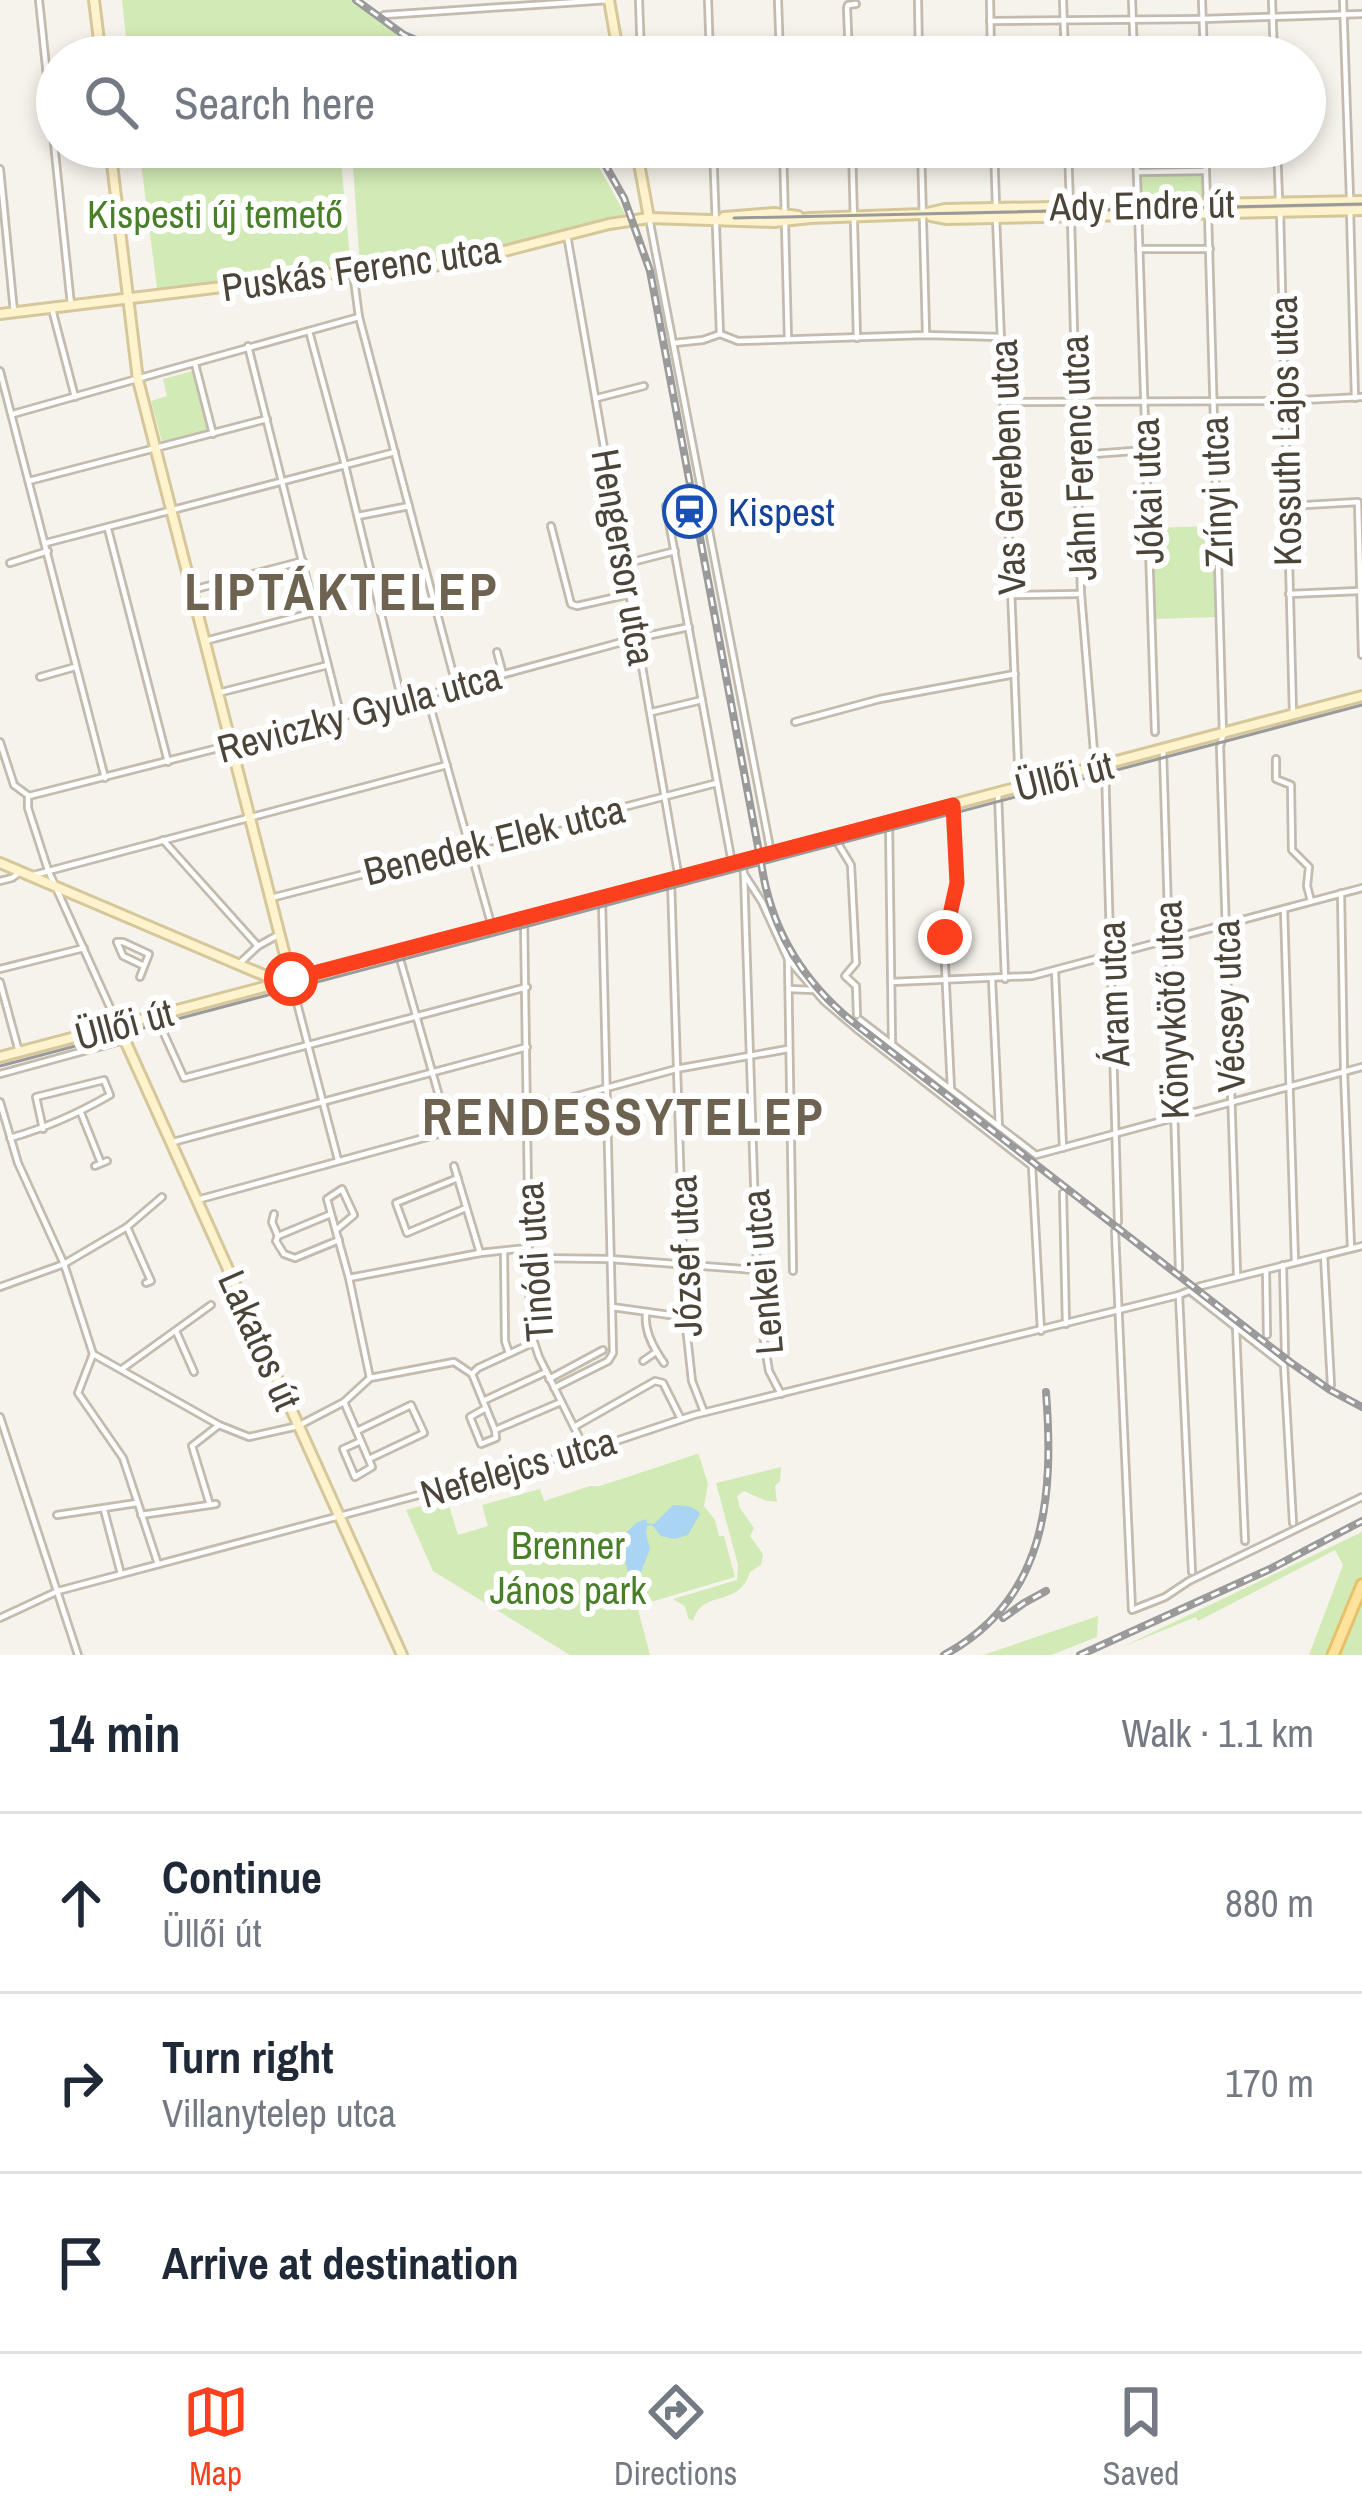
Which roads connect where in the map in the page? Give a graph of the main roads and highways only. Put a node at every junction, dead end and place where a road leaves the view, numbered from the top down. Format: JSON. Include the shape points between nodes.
{"nodes":[{"id":1,"x":1362,"y":1585,"type":"edge"},
{"id":2,"x":1334,"y":1655,"type":"edge"}],
"edges":[{"from":1,"to":2,"type":"main road"}]}
